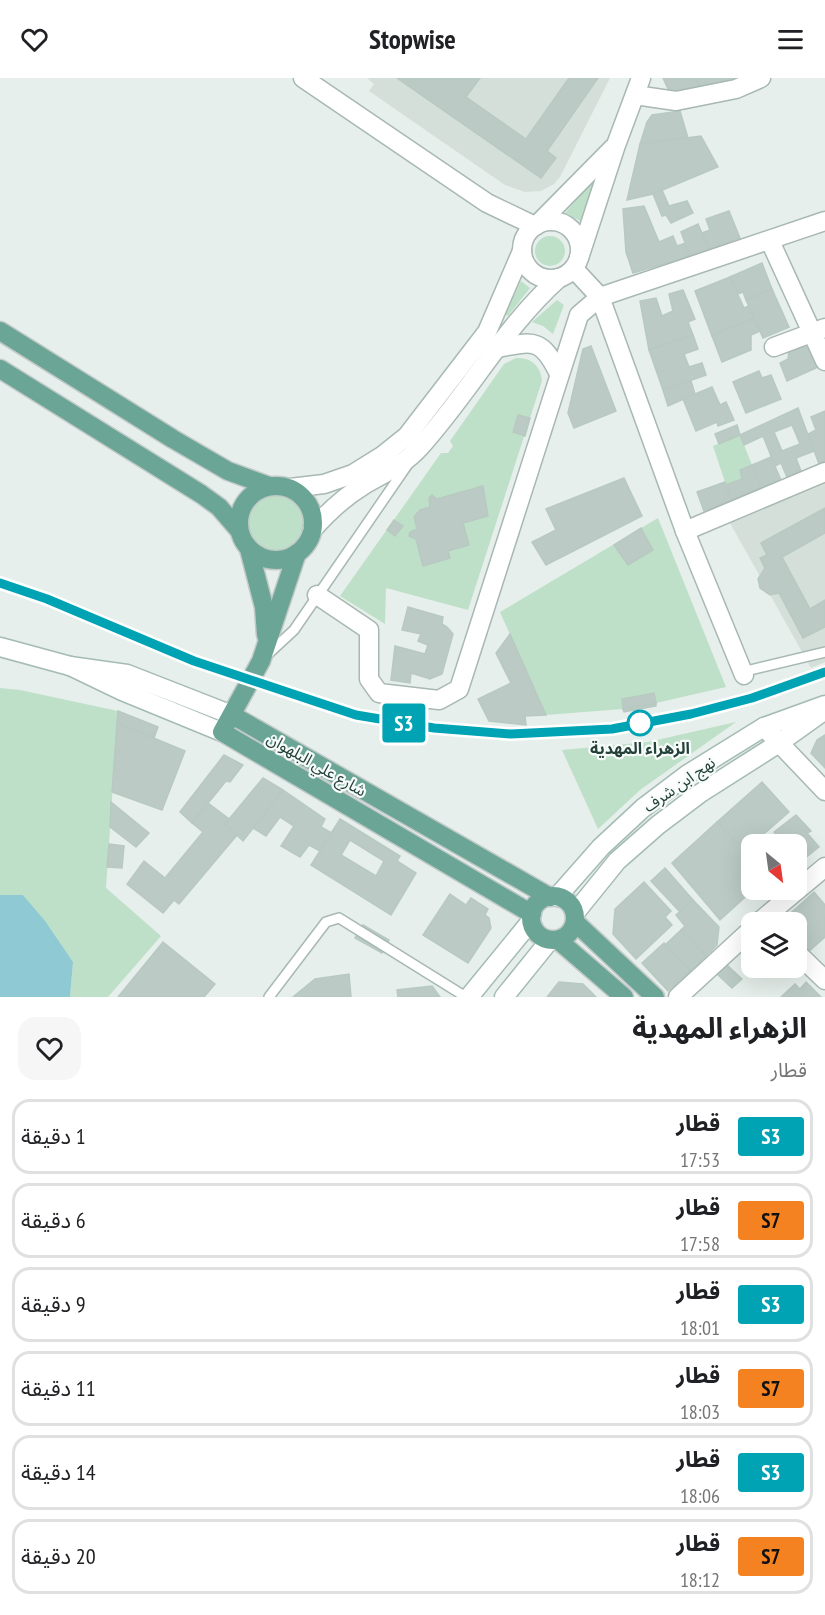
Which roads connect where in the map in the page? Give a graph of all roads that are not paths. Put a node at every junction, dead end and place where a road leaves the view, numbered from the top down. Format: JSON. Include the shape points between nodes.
{"nodes":[{"id":1,"x":303,"y":78,"type":"edge"},
{"id":2,"x":761,"y":78,"type":"edge"},
{"id":3,"x":638,"y":86,"type":"edge"},
{"id":4,"x":616,"y":145,"type":"junction"},
{"id":5,"x":487,"y":203,"type":"junction"},
{"id":6,"x":825,"y":221,"type":"edge"},
{"id":7,"x":536,"y":225,"type":"junction"},
{"id":8,"x":770,"y":241,"type":"junction"},
{"id":9,"x":522,"y":249,"type":"junction"},
{"id":10,"x":571,"y":268,"type":"junction"},
{"id":11,"x":600,"y":297,"type":"junction"},
{"id":12,"x":0,"y":331,"type":"edge"},
{"id":13,"x":819,"y":331,"type":"edge"},
{"id":14,"x":774,"y":347,"type":"dead end"},
{"id":15,"x":496,"y":348,"type":"junction"},
{"id":16,"x":825,"y":361,"type":"edge"},
{"id":17,"x":0,"y":369,"type":"edge"},
{"id":18,"x":559,"y":374,"type":"junction"},
{"id":19,"x":420,"y":448,"type":"junction"},
{"id":20,"x":825,"y":472,"type":"edge"},
{"id":21,"x":268,"y":486,"type":"junction"},
{"id":22,"x":290,"y":488,"type":"junction"},
{"id":23,"x":239,"y":530,"type":"junction"},
{"id":24,"x":312,"y":530,"type":"junction"},
{"id":25,"x":685,"y":531,"type":"junction"},
{"id":26,"x":249,"y":549,"type":"junction"},
{"id":27,"x":297,"y":554,"type":"junction"},
{"id":28,"x":316,"y":595,"type":"junction"},
{"id":29,"x":267,"y":639,"type":"junction"},
{"id":30,"x":0,"y":647,"type":"edge"},
{"id":31,"x":825,"y":652,"type":"edge"},
{"id":32,"x":261,"y":662,"type":"junction"},
{"id":33,"x":70,"y":666,"type":"junction"},
{"id":34,"x":743,"y":673,"type":"joint"},
{"id":35,"x":825,"y":705,"type":"edge"},
{"id":36,"x":825,"y":711,"type":"edge"},
{"id":37,"x":232,"y":716,"type":"junction"},
{"id":38,"x":764,"y":728,"type":"junction"},
{"id":39,"x":222,"y":732,"type":"junction"},
{"id":40,"x":779,"y":743,"type":"junction"},
{"id":41,"x":825,"y":791,"type":"edge"},
{"id":42,"x":825,"y":867,"type":"edge"},
{"id":43,"x":554,"y":897,"type":"junction"},
{"id":44,"x":773,"y":912,"type":"edge"},
{"id":45,"x":575,"y":917,"type":"junction"},
{"id":46,"x":532,"y":918,"type":"junction"},
{"id":47,"x":554,"y":940,"type":"junction"},
{"id":48,"x":741,"y":940,"type":"edge"},
{"id":49,"x":807,"y":963,"type":"edge"},
{"id":50,"x":825,"y":980,"type":"edge"},
{"id":51,"x":269,"y":997,"type":"edge"},
{"id":52,"x":467,"y":997,"type":"edge"},
{"id":53,"x":504,"y":997,"type":"edge"},
{"id":54,"x":624,"y":997,"type":"edge"},
{"id":55,"x":655,"y":997,"type":"edge"},
{"id":56,"x":678,"y":997,"type":"edge"}],
"edges":[{"from":1,"to":5,"type":"street"},
{"from":2,"to":3,"type":"street","via":[[735,89],[676,101]]},
{"from":3,"to":4,"type":"street"},
{"from":4,"to":7,"type":"street"},
{"from":4,"to":10,"type":"street"},
{"from":5,"to":7,"type":"street"},
{"from":5,"to":9,"type":"street"},
{"from":6,"to":8,"type":"street"},
{"from":7,"to":9,"type":"street","via":[[526,235]]},
{"from":7,"to":10,"type":"street","via":[[559,223],[576,236],[580,247]]},
{"from":8,"to":11,"type":"street"},
{"from":8,"to":13,"type":"street"},
{"from":9,"to":10,"type":"street","via":[[523,259],[542,278]]},
{"from":9,"to":22,"type":"street","via":[[487,332],[406,436],[353,474],[324,484]]},
{"from":10,"to":11,"type":"street"},
{"from":10,"to":15,"type":"street","via":[[543,292]]},
{"from":11,"to":18,"type":"street","via":[[579,315]]},
{"from":11,"to":25,"type":"street"},
{"from":12,"to":21,"type":"main road","via":[[219,466]]},
{"from":13,"to":14,"type":"street"},
{"from":13,"to":16,"type":"street"},
{"from":15,"to":18,"type":"street","via":[[533,343],[542,347]]},
{"from":15,"to":19,"type":"street"},
{"from":17,"to":23,"type":"main road","via":[[201,494]]},
{"from":18,"to":28,"type":"street","via":[[459,689],[439,700],[379,693],[369,679],[369,630]]},
{"from":19,"to":24,"type":"street","via":[[391,471],[347,496]]},
{"from":19,"to":28,"type":"lane"},
{"from":20,"to":25,"type":"street"},
{"from":21,"to":22,"type":"main road"},
{"from":21,"to":23,"type":"main road","via":[[243,505]]},
{"from":22,"to":24,"type":"main road","via":[[306,500]]},
{"from":23,"to":26,"type":"main road"},
{"from":24,"to":27,"type":"main road"},
{"from":25,"to":34,"type":"street"},
{"from":26,"to":27,"type":"main road","via":[[272,560]]},
{"from":26,"to":29,"type":"main road","via":[[264,607]]},
{"from":27,"to":29,"type":"main road"},
{"from":28,"to":32,"type":"lane","via":[[294,630]]},
{"from":29,"to":32,"type":"main road"},
{"from":30,"to":33,"type":"street","name":"شارع علي البلهوان"},
{"from":31,"to":34,"type":"lane"},
{"from":32,"to":37,"type":"main road"},
{"from":33,"to":37,"type":"street","name":"شارع علي البلهوان","via":[[127,675]]},
{"from":33,"to":39,"type":"street","name":"شارع علي البلهوان"},
{"from":35,"to":38,"type":"street","name":"نهج ابن شرف"},
{"from":36,"to":40,"type":"street","name":"نهج ابن شرف"},
{"from":37,"to":39,"type":"main road"},
{"from":37,"to":43,"type":"main road","name":"شارع علي البلهوان"},
{"from":38,"to":40,"type":"street"},
{"from":38,"to":43,"type":"street","name":"نهج ابن شرف","via":[[688,774],[643,808]]},
{"from":39,"to":46,"type":"main road","name":"شارع علي البلهوان"},
{"from":40,"to":41,"type":"street"},
{"from":40,"to":45,"type":"street","name":"نهج ابن شرف","via":[[658,825],[617,861]]},
{"from":42,"to":44,"type":"street"},
{"from":43,"to":45,"type":"main road","via":[[568,902]]},
{"from":43,"to":46,"type":"main road","via":[[538,902]]},
{"from":45,"to":47,"type":"main road","via":[[569,934]]},
{"from":45,"to":55,"type":"main road"},
{"from":46,"to":47,"type":"main road","via":[[537,934]]},
{"from":46,"to":52,"type":"street"},
{"from":47,"to":53,"type":"street"},
{"from":47,"to":54,"type":"main road"},
{"from":48,"to":56,"type":"street"},
{"from":49,"to":50,"type":"street"},
{"from":51,"to":52,"type":"lane","via":[[326,922],[339,918]]}]}
